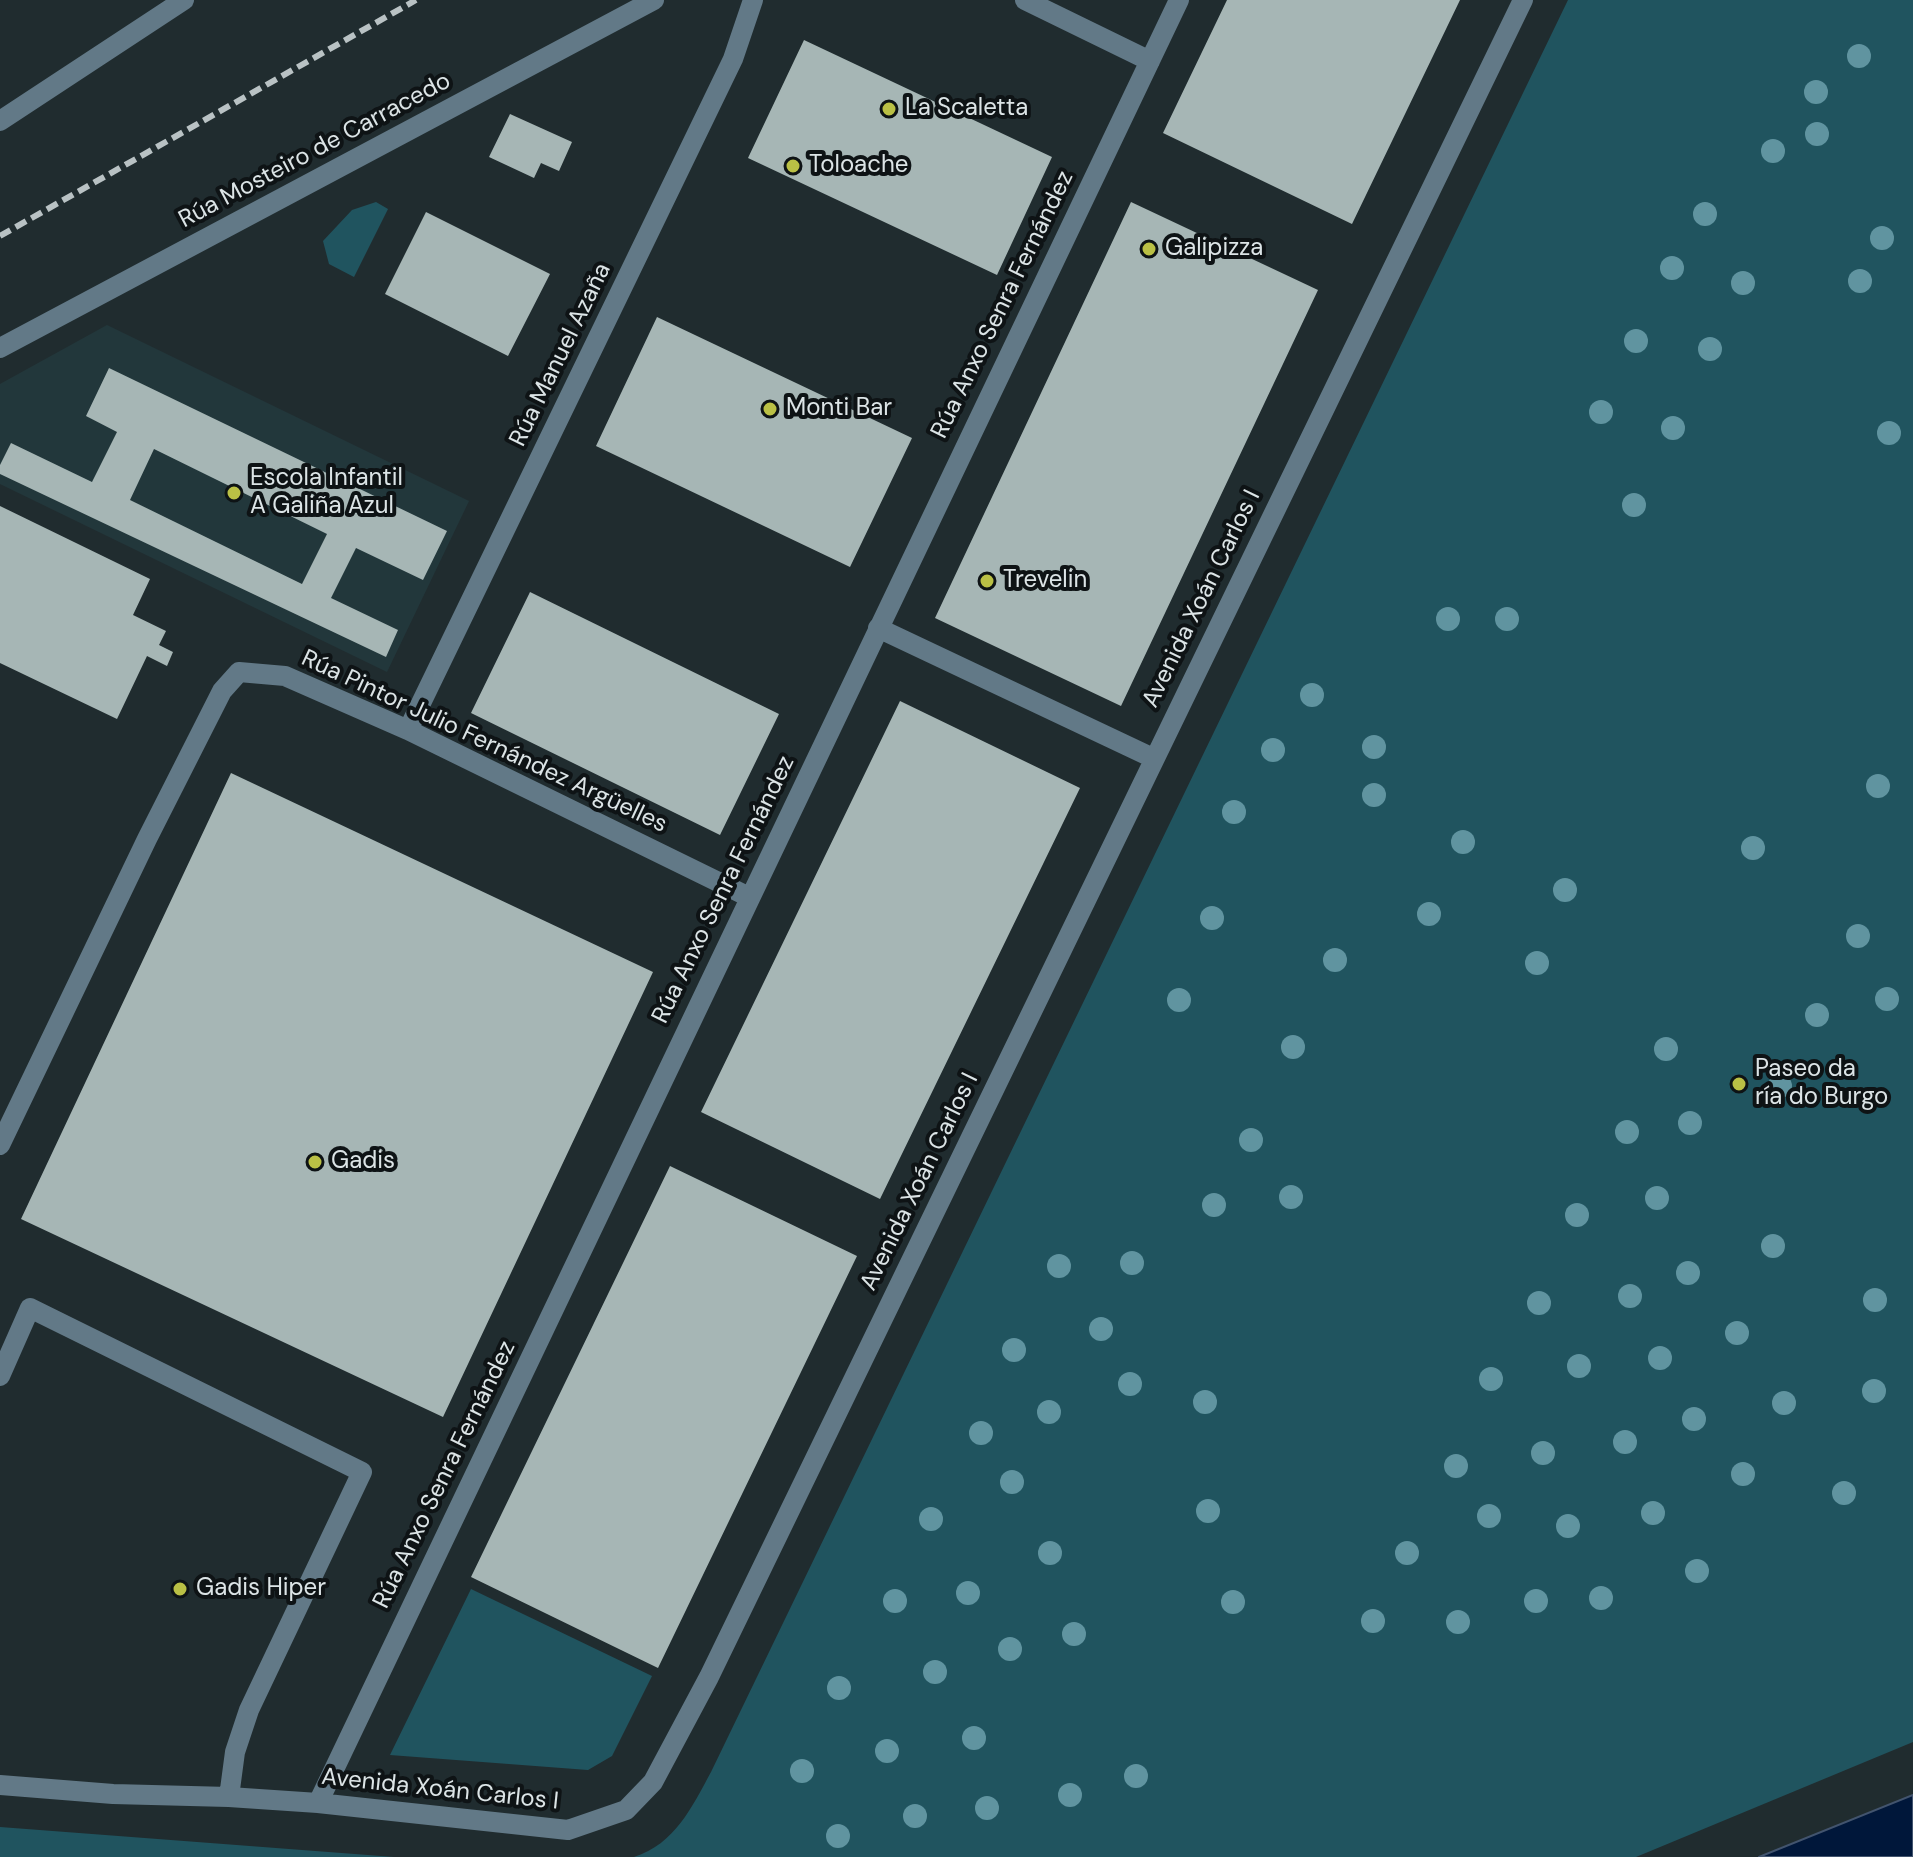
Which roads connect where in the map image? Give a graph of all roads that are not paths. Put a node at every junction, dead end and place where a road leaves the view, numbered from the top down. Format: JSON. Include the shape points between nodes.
{"nodes":[{"id":1,"x":184,"y":0,"type":"edge"},
{"id":2,"x":654,"y":0,"type":"edge"},
{"id":3,"x":753,"y":0,"type":"edge"},
{"id":4,"x":1025,"y":0,"type":"edge"},
{"id":5,"x":1179,"y":0,"type":"edge"},
{"id":6,"x":1523,"y":0,"type":"edge"},
{"id":7,"x":1150,"y":61,"type":"junction"},
{"id":8,"x":0,"y":121,"type":"edge"},
{"id":9,"x":0,"y":348,"type":"edge"},
{"id":10,"x":878,"y":628,"type":"junction"},
{"id":11,"x":408,"y":730,"type":"junction"},
{"id":12,"x":1153,"y":758,"type":"junction"},
{"id":13,"x":749,"y":897,"type":"junction"},
{"id":14,"x":0,"y":1145,"type":"edge"},
{"id":15,"x":0,"y":1376,"type":"edge"},
{"id":16,"x":0,"y":1785,"type":"edge"},
{"id":17,"x":229,"y":1797,"type":"junction"},
{"id":18,"x":318,"y":1803,"type":"junction"}],
"edges":[{"from":1,"to":8,"type":"street"},
{"from":2,"to":9,"type":"street","name":"Rúa Mosteiro de Carracedo"},
{"from":3,"to":11,"type":"street","name":"Rúa Manuel Azaña","via":[[733,59]]},
{"from":4,"to":7,"type":"street"},
{"from":5,"to":7,"type":"street","name":"Rúa Anxo Senra Fernández"},
{"from":6,"to":12,"type":"street","name":"Avenida Xoán Carlos I"},
{"from":7,"to":10,"type":"street","name":"Rúa Anxo Senra Fernández"},
{"from":10,"to":12,"type":"street"},
{"from":10,"to":13,"type":"street","name":"Rúa Anxo Senra Fernández"},
{"from":11,"to":13,"type":"street","name":"Rúa Pintor Julio Fernández Argüelles"},
{"from":11,"to":14,"type":"street","name":"Rúa Pintor Julio Fernández Argüelles","via":[[285,676],[239,672],[215,704]]},
{"from":12,"to":18,"type":"street","name":"Avenida Xoán Carlos I","via":[[709,1677],[653,1782],[626,1810],[568,1830]]},
{"from":13,"to":18,"type":"street","name":"Rúa Anxo Senra Fernández"},
{"from":15,"to":17,"type":"street","via":[[30,1308],[362,1472],[249,1710],[235,1752]]},
{"from":16,"to":17,"type":"street","name":"Avenida Xoán Carlos I"},
{"from":17,"to":18,"type":"street","name":"Avenida Xoán Carlos I"}]}
